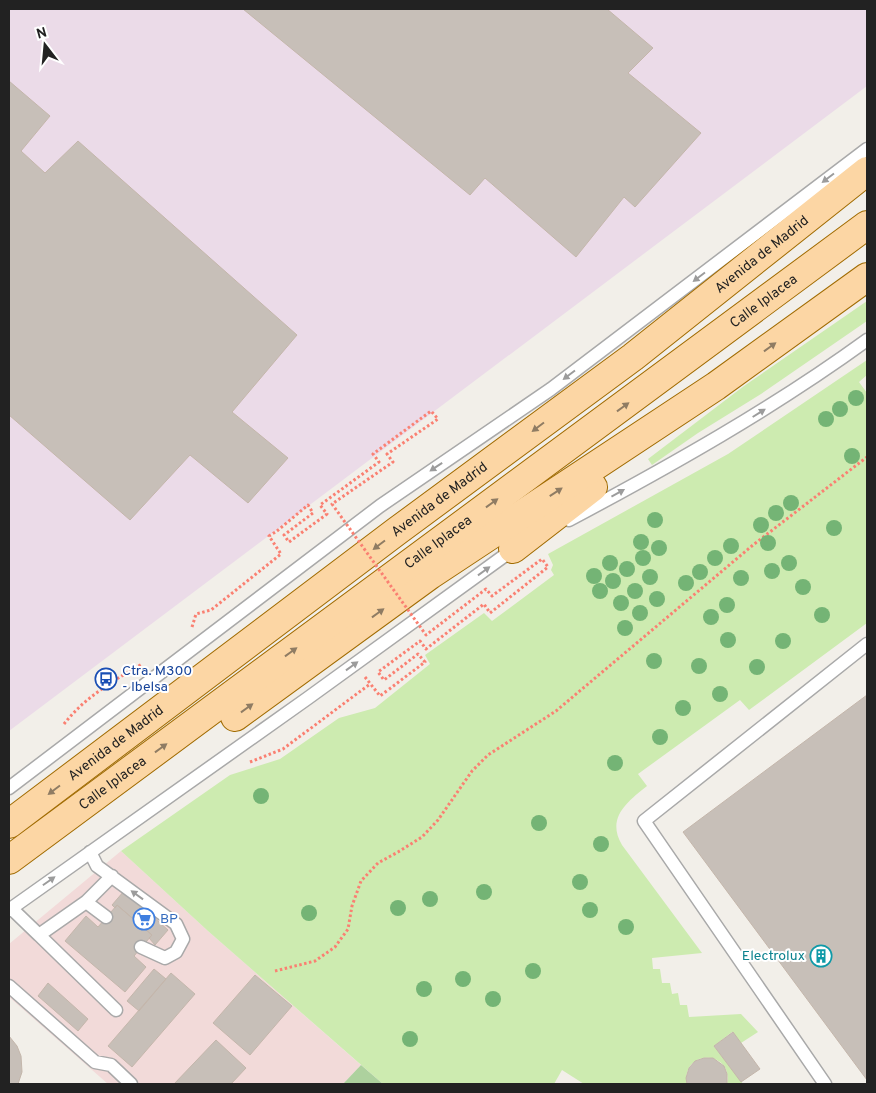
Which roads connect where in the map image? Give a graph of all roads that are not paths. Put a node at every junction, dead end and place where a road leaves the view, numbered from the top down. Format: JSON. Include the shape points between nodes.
{"nodes":[{"id":1,"x":867,"y":149,"type":"edge"},
{"id":2,"x":867,"y":171,"type":"edge"},
{"id":3,"x":867,"y":190,"type":"edge"},
{"id":4,"x":867,"y":225,"type":"edge"},
{"id":5,"x":867,"y":277,"type":"edge"},
{"id":6,"x":867,"y":340,"type":"edge"},
{"id":7,"x":633,"y":357,"type":"junction"},
{"id":8,"x":716,"y":386,"type":"junction"},
{"id":9,"x":513,"y":549,"type":"junction"},
{"id":10,"x":867,"y":644,"type":"edge"},
{"id":11,"x":9,"y":788,"type":"edge"},
{"id":12,"x":9,"y":824,"type":"edge"},
{"id":13,"x":90,"y":852,"type":"junction"},
{"id":14,"x":9,"y":860,"type":"edge"},
{"id":15,"x":112,"y":876,"type":"junction"},
{"id":16,"x":9,"y":880,"type":"edge"},
{"id":17,"x":86,"y":902,"type":"junction"},
{"id":18,"x":10,"y":909,"type":"edge"},
{"id":19,"x":106,"y":918,"type":"dead end"},
{"id":20,"x":40,"y":935,"type":"junction"},
{"id":21,"x":141,"y":947,"type":"dead end"},
{"id":22,"x":9,"y":986,"type":"edge"},
{"id":23,"x":116,"y":1010,"type":"dead end"},
{"id":24,"x":131,"y":1084,"type":"edge"},
{"id":25,"x":825,"y":1084,"type":"edge"}],
"edges":[{"from":1,"to":11,"type":"lane","one_way":true,"via":[[551,389],[380,506]]},
{"from":2,"to":7,"type":"main road","name":"Avenida de Madrid"},
{"from":3,"to":7,"type":"main road"},
{"from":14,"to":4,"type":"main road","name":"Calle Iplacea","one_way":true},
{"from":8,"to":5,"type":"main road","one_way":true},
{"from":9,"to":6,"type":"lane","one_way":true,"via":[[718,438],[823,372]]},
{"from":7,"to":12,"type":"main road","name":"Avenida de Madrid","one_way":true},
{"from":8,"to":9,"type":"main road","via":[[640,451]]},
{"from":16,"to":8,"type":"main road","one_way":true,"via":[[430,575]]},
{"from":13,"to":9,"type":"lane","one_way":true},
{"from":10,"to":25,"type":"lane","via":[[644,821]]},
{"from":13,"to":15,"type":"lane","via":[[97,866]]},
{"from":18,"to":13,"type":"lane","one_way":true},
{"from":15,"to":17,"type":"lane"},
{"from":21,"to":15,"type":"lane","one_way":true,"via":[[165,958],[176,952],[183,939],[176,924]]},
{"from":17,"to":19,"type":"lane"},
{"from":17,"to":20,"type":"lane"},
{"from":18,"to":20,"type":"lane"},
{"from":20,"to":23,"type":"lane"},
{"from":22,"to":24,"type":"lane","via":[[95,1062],[110,1065]]}]}
